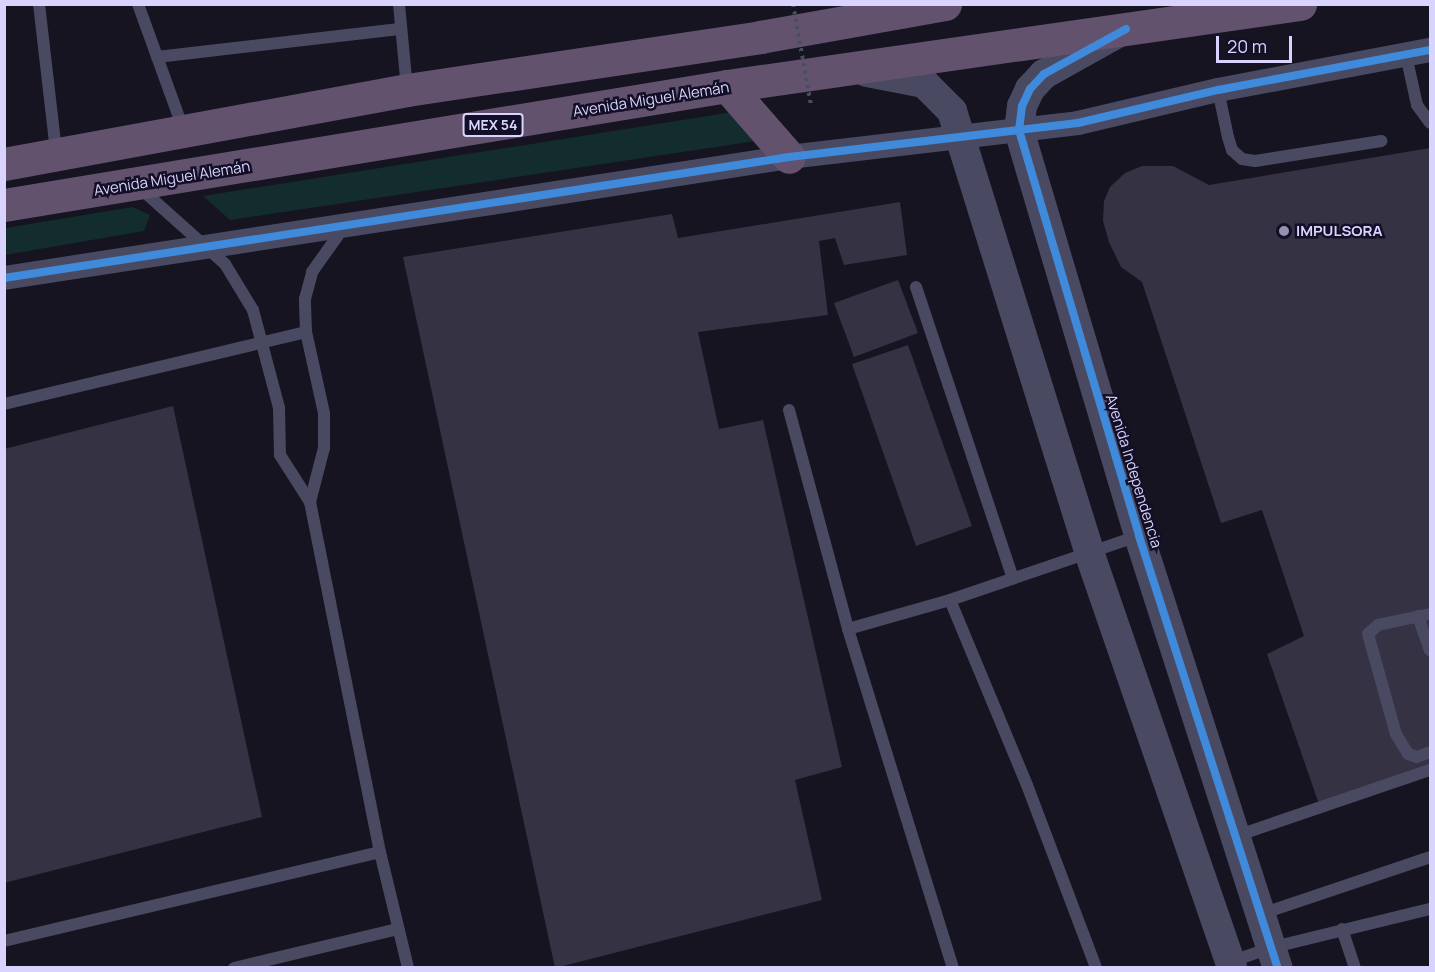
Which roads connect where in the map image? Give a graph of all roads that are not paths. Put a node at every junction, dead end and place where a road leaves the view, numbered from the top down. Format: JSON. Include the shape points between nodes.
{"nodes":[{"id":1,"x":39,"y":4,"type":"edge"},
{"id":2,"x":138,"y":4,"type":"edge"},
{"id":3,"x":399,"y":4,"type":"edge"},
{"id":4,"x":945,"y":4,"type":"edge"},
{"id":5,"x":1300,"y":4,"type":"edge"},
{"id":6,"x":399,"y":29,"type":"junction"},
{"id":7,"x":1126,"y":29,"type":"junction"},
{"id":8,"x":1431,"y":50,"type":"edge"},
{"id":9,"x":1406,"y":55,"type":"junction"},
{"id":10,"x":157,"y":57,"type":"junction"},
{"id":11,"x":837,"y":70,"type":"junction"},
{"id":12,"x":727,"y":86,"type":"junction"},
{"id":13,"x":407,"y":90,"type":"junction"},
{"id":14,"x":1218,"y":90,"type":"junction"},
{"id":15,"x":1431,"y":123,"type":"edge"},
{"id":16,"x":1019,"y":130,"type":"junction"},
{"id":17,"x":184,"y":132,"type":"junction"},
{"id":18,"x":960,"y":140,"type":"junction"},
{"id":19,"x":1381,"y":141,"type":"dead end"},
{"id":20,"x":56,"y":154,"type":"junction"},
{"id":21,"x":789,"y":157,"type":"junction"},
{"id":22,"x":4,"y":164,"type":"edge"},
{"id":23,"x":134,"y":184,"type":"junction"},
{"id":24,"x":4,"y":206,"type":"edge"},
{"id":25,"x":345,"y":225,"type":"junction"},
{"id":26,"x":207,"y":245,"type":"junction"},
{"id":27,"x":4,"y":278,"type":"edge"},
{"id":28,"x":916,"y":287,"type":"dead end"},
{"id":29,"x":306,"y":332,"type":"junction"},
{"id":30,"x":262,"y":343,"type":"junction"},
{"id":31,"x":4,"y":404,"type":"edge"},
{"id":32,"x":789,"y":410,"type":"dead end"},
{"id":33,"x":310,"y":502,"type":"junction"},
{"id":34,"x":1139,"y":536,"type":"junction"},
{"id":35,"x":1089,"y":552,"type":"junction"},
{"id":36,"x":1013,"y":578,"type":"junction"},
{"id":37,"x":950,"y":600,"type":"junction"},
{"id":38,"x":1424,"y":615,"type":"edge"},
{"id":39,"x":848,"y":629,"type":"junction"},
{"id":40,"x":1431,"y":650,"type":"edge"},
{"id":41,"x":1431,"y":752,"type":"edge"},
{"id":42,"x":1431,"y":770,"type":"edge"},
{"id":43,"x":1236,"y":837,"type":"junction"},
{"id":44,"x":380,"y":852,"type":"junction"},
{"id":45,"x":1431,"y":857,"type":"edge"},
{"id":46,"x":1431,"y":909,"type":"edge"},
{"id":47,"x":1260,"y":914,"type":"junction"},
{"id":48,"x":398,"y":929,"type":"junction"},
{"id":49,"x":1342,"y":929,"type":"junction"},
{"id":50,"x":4,"y":941,"type":"edge"},
{"id":51,"x":1274,"y":958,"type":"edge"},
{"id":52,"x":1231,"y":965,"type":"edge"},
{"id":53,"x":234,"y":968,"type":"edge"},
{"id":54,"x":408,"y":968,"type":"edge"},
{"id":55,"x":953,"y":968,"type":"edge"},
{"id":56,"x":1096,"y":968,"type":"edge"},
{"id":57,"x":1355,"y":968,"type":"edge"}],
"edges":[{"from":1,"to":20,"type":"lane"},
{"from":2,"to":10,"type":"lane"},
{"from":3,"to":6,"type":"lane"},
{"from":4,"to":13,"type":"highway","via":[[759,37]]},
{"from":5,"to":7,"type":"highway","name":"Avenida Miguel Alemán","number":"MEX 54"},
{"from":6,"to":10,"type":"lane"},
{"from":6,"to":13,"type":"lane"},
{"from":7,"to":11,"type":"highway","name":"Avenida Miguel Alemán","number":"MEX 54"},
{"from":7,"to":16,"type":"street","name":"Avenida Independencia","via":[[1044,74],[1029,89]]},
{"from":8,"to":9,"type":"street"},
{"from":9,"to":14,"type":"street"},
{"from":9,"to":15,"type":"lane","via":[[1417,105]]},
{"from":10,"to":17,"type":"lane"},
{"from":11,"to":12,"type":"highway","name":"Avenida Miguel Alemán","number":"MEX 54"},
{"from":11,"to":18,"type":"street","via":[[884,72],[924,83],[952,111]]},
{"from":12,"to":21,"type":"highway"},
{"from":12,"to":23,"type":"highway","name":"Avenida Miguel Alemán","number":"MEX 54"},
{"from":13,"to":17,"type":"highway"},
{"from":14,"to":16,"type":"street","via":[[1077,123]]},
{"from":14,"to":19,"type":"lane","via":[[1232,150],[1242,159],[1255,161]]},
{"from":16,"to":18,"type":"street"},
{"from":16,"to":34,"type":"street","name":"Avenida Independencia"},
{"from":17,"to":20,"type":"highway"},
{"from":18,"to":21,"type":"street"},
{"from":18,"to":35,"type":"street"},
{"from":20,"to":22,"type":"highway"},
{"from":21,"to":25,"type":"street"},
{"from":23,"to":24,"type":"highway","name":"Avenida Miguel Alemán","number":"MEX 54"},
{"from":23,"to":26,"type":"lane"},
{"from":25,"to":26,"type":"street"},
{"from":25,"to":29,"type":"lane","via":[[312,272],[305,299]]},
{"from":26,"to":27,"type":"street"},
{"from":26,"to":30,"type":"lane","via":[[241,286]]},
{"from":28,"to":36,"type":"lane"},
{"from":29,"to":30,"type":"lane"},
{"from":29,"to":33,"type":"lane","via":[[324,413],[324,448]]},
{"from":30,"to":31,"type":"lane"},
{"from":30,"to":33,"type":"lane","via":[[279,408],[280,455]]},
{"from":32,"to":39,"type":"lane"},
{"from":33,"to":44,"type":"lane"},
{"from":34,"to":35,"type":"lane"},
{"from":34,"to":43,"type":"street","name":"Avenida Independencia"},
{"from":35,"to":36,"type":"lane"},
{"from":35,"to":52,"type":"street"},
{"from":36,"to":37,"type":"lane"},
{"from":37,"to":39,"type":"lane"},
{"from":37,"to":56,"type":"lane","via":[[1027,785]]},
{"from":38,"to":40,"type":"lane"},
{"from":38,"to":41,"type":"lane","via":[[1378,625],[1368,634],[1396,734],[1408,754],[1418,757]]},
{"from":39,"to":55,"type":"lane"},
{"from":42,"to":43,"type":"lane"},
{"from":43,"to":47,"type":"street","name":"Avenida Independencia"},
{"from":44,"to":48,"type":"lane"},
{"from":44,"to":50,"type":"lane"},
{"from":45,"to":47,"type":"lane"},
{"from":46,"to":49,"type":"lane"},
{"from":47,"to":51,"type":"street","name":"Avenida Independencia"},
{"from":48,"to":53,"type":"lane"},
{"from":48,"to":54,"type":"lane"},
{"from":49,"to":51,"type":"lane"},
{"from":49,"to":57,"type":"lane"},
{"from":51,"to":52,"type":"lane"}]}
